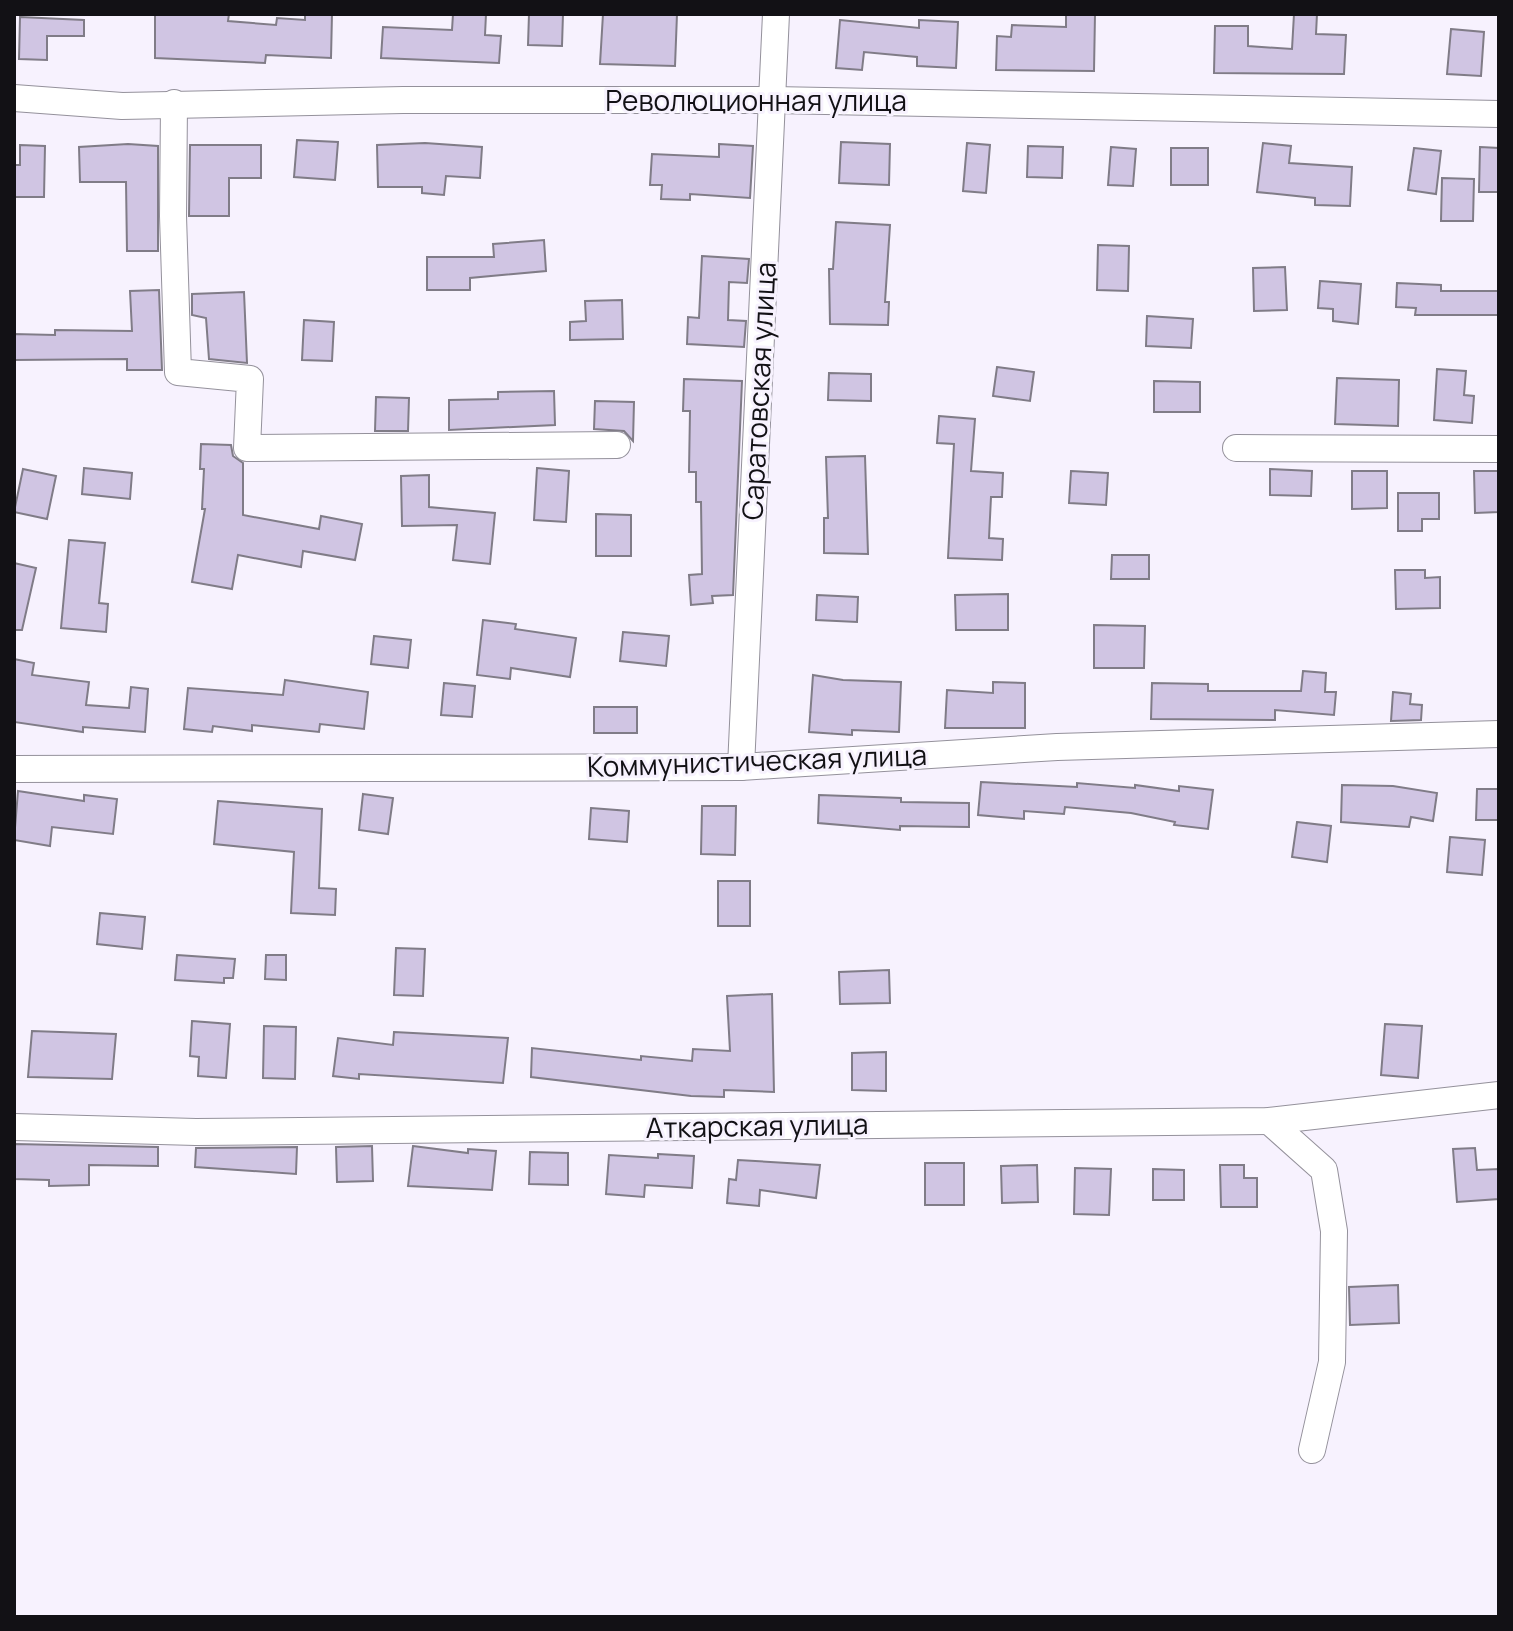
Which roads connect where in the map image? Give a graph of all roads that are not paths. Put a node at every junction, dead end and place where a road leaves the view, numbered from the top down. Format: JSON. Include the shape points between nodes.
{"nodes":[{"id":1,"x":776,"y":14,"type":"edge"},
{"id":2,"x":14,"y":98,"type":"edge"},
{"id":3,"x":774,"y":100,"type":"junction"},
{"id":4,"x":174,"y":103,"type":"junction"},
{"id":5,"x":1499,"y":114,"type":"edge"},
{"id":6,"x":617,"y":445,"type":"dead end"},
{"id":7,"x":1236,"y":448,"type":"dead end"},
{"id":8,"x":1499,"y":449,"type":"edge"},
{"id":9,"x":1499,"y":734,"type":"edge"},
{"id":10,"x":741,"y":767,"type":"junction"},
{"id":11,"x":14,"y":769,"type":"edge"},
{"id":12,"x":1499,"y":1095,"type":"edge"},
{"id":13,"x":1269,"y":1121,"type":"junction"},
{"id":14,"x":14,"y":1127,"type":"edge"},
{"id":15,"x":1312,"y":1450,"type":"dead end"}],
"edges":[{"from":1,"to":3,"type":"street","name":"Саратовская улица"},
{"from":2,"to":4,"type":"street","name":"Революционная улица","via":[[122,106]]},
{"from":3,"to":4,"type":"street","name":"Революционная улица"},
{"from":3,"to":5,"type":"street","name":"Революционная улица"},
{"from":3,"to":10,"type":"street","name":"Саратовская улица"},
{"from":4,"to":6,"type":"street","via":[[178,372],[250,379],[247,448]]},
{"from":7,"to":8,"type":"street"},
{"from":9,"to":10,"type":"street","name":"Коммунистическая улица","via":[[1057,747]]},
{"from":10,"to":11,"type":"street","name":"Коммунистическая улица"},
{"from":12,"to":13,"type":"street","name":"Аткарская улица"},
{"from":13,"to":14,"type":"street","name":"Аткарская улица","via":[[196,1132]]},
{"from":13,"to":15,"type":"street","via":[[1324,1170],[1334,1231],[1332,1362]]}]}
